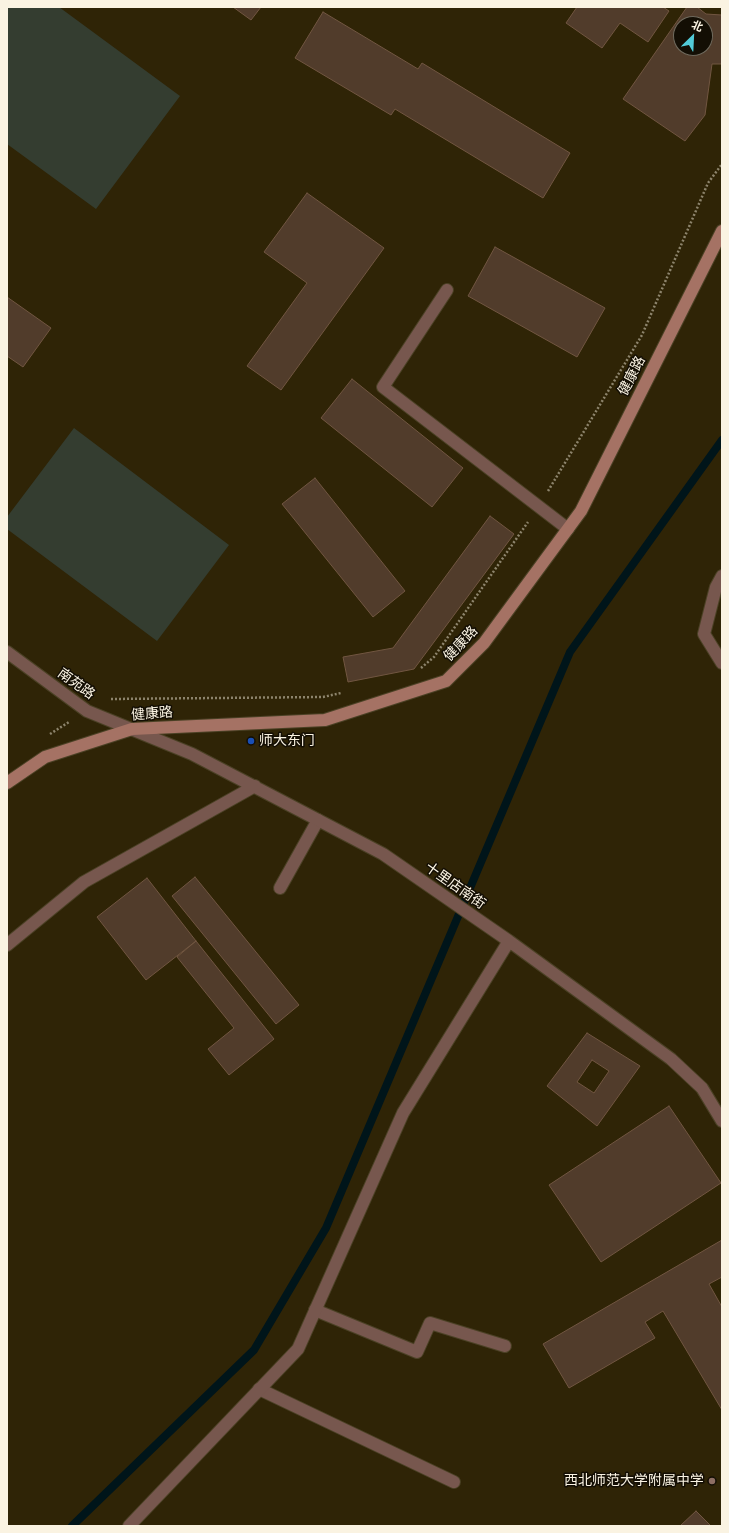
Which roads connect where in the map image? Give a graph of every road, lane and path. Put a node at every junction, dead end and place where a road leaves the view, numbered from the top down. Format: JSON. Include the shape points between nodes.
{"nodes":[{"id":1,"x":722,"y":164,"type":"edge"},
{"id":2,"x":722,"y":231,"type":"edge"},
{"id":3,"x":447,"y":290,"type":"dead end"},
{"id":4,"x":539,"y":507,"type":"junction"},
{"id":5,"x":568,"y":529,"type":"junction"},
{"id":6,"x":722,"y":576,"type":"edge"},
{"id":7,"x":7,"y":652,"type":"edge"},
{"id":8,"x":722,"y":663,"type":"edge"},
{"id":9,"x":418,"y":670,"type":"dead end"},
{"id":10,"x":345,"y":692,"type":"dead end"},
{"id":11,"x":87,"y":711,"type":"junction"},
{"id":12,"x":132,"y":729,"type":"junction"},
{"id":13,"x":47,"y":735,"type":"dead end"},
{"id":14,"x":7,"y":784,"type":"edge"},
{"id":15,"x":255,"y":786,"type":"junction"},
{"id":16,"x":318,"y":820,"type":"junction"},
{"id":17,"x":280,"y":888,"type":"dead end"},
{"id":18,"x":509,"y":941,"type":"junction"},
{"id":19,"x":7,"y":945,"type":"edge"},
{"id":20,"x":722,"y":1121,"type":"edge"},
{"id":21,"x":315,"y":1310,"type":"junction"},
{"id":22,"x":505,"y":1346,"type":"dead end"},
{"id":23,"x":259,"y":1389,"type":"junction"},
{"id":24,"x":454,"y":1482,"type":"dead end"},
{"id":25,"x":129,"y":1526,"type":"edge"}],
"edges":[{"from":1,"to":4,"type":"path","via":[[708,183],[642,335]]},
{"from":2,"to":5,"type":"main road","name":"健康路","via":[[581,511]]},
{"from":3,"to":4,"type":"street","via":[[383,387]]},
{"from":4,"to":5,"type":"street"},
{"from":4,"to":9,"type":"path","via":[[434,657]]},
{"from":5,"to":12,"type":"main road","name":"健康路","via":[[484,643],[446,681],[325,720]]},
{"from":6,"to":8,"type":"street","via":[[716,587],[704,634]]},
{"from":7,"to":11,"type":"street","name":"南苑路"},
{"from":10,"to":11,"type":"path","via":[[323,698],[96,699]]},
{"from":11,"to":12,"type":"street","name":"南苑路"},
{"from":11,"to":13,"type":"path"},
{"from":12,"to":14,"type":"main road","name":"健康路","via":[[45,757]]},
{"from":12,"to":15,"type":"street","name":"十里店南街","via":[[192,754]]},
{"from":15,"to":16,"type":"street","name":"十里店南街"},
{"from":15,"to":19,"type":"street","via":[[84,882]]},
{"from":16,"to":17,"type":"street"},
{"from":16,"to":18,"type":"street","name":"十里店南街","via":[[383,854]]},
{"from":18,"to":20,"type":"street","name":"十里店南街","via":[[671,1059],[702,1088]]},
{"from":18,"to":21,"type":"street","via":[[402,1113]]},
{"from":21,"to":22,"type":"street","via":[[417,1352],[430,1323]]},
{"from":21,"to":23,"type":"street","via":[[298,1349]]},
{"from":23,"to":24,"type":"street"},
{"from":23,"to":25,"type":"street"}]}
